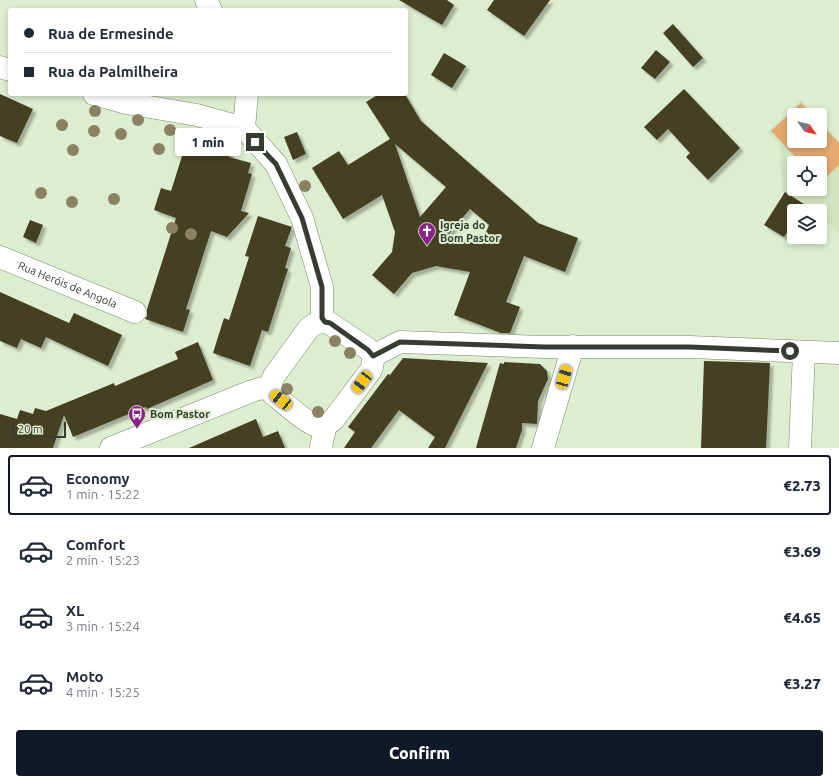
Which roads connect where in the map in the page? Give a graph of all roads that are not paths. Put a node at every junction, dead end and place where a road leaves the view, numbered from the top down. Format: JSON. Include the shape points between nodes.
{"nodes":[{"id":1,"x":101,"y":96,"type":"edge"},
{"id":2,"x":247,"y":96,"type":"edge"},
{"id":3,"x":244,"y":128,"type":"junction"},
{"id":4,"x":0,"y":257,"type":"edge"},
{"id":5,"x":135,"y":312,"type":"dead end"},
{"id":6,"x":325,"y":322,"type":"junction"},
{"id":7,"x":573,"y":346,"type":"junction"},
{"id":8,"x":804,"y":352,"type":"junction"},
{"id":9,"x":839,"y":353,"type":"edge"},
{"id":10,"x":373,"y":356,"type":"junction"},
{"id":11,"x":270,"y":386,"type":"junction"},
{"id":12,"x":326,"y":425,"type":"junction"},
{"id":13,"x":111,"y":448,"type":"edge"},
{"id":14,"x":322,"y":448,"type":"edge"},
{"id":15,"x":543,"y":448,"type":"edge"},
{"id":16,"x":800,"y":448,"type":"edge"}],
"edges":[{"from":1,"to":3,"type":"street","via":[[126,103],[197,115]]},
{"from":2,"to":3,"type":"street"},
{"from":3,"to":6,"type":"street","via":[[276,164],[302,218],[322,287],[322,318]]},
{"from":4,"to":5,"type":"street","name":"Rua Heróis de Angola"},
{"from":6,"to":10,"type":"street","via":[[330,323]]},
{"from":6,"to":11,"type":"street","via":[[309,328],[274,376]]},
{"from":7,"to":8,"type":"street","via":[[690,347]]},
{"from":7,"to":10,"type":"street","via":[[400,342]]},
{"from":7,"to":15,"type":"street"},
{"from":8,"to":9,"type":"street"},
{"from":8,"to":16,"type":"street"},
{"from":10,"to":12,"type":"street","via":[[371,370],[334,419]]},
{"from":11,"to":12,"type":"street","via":[[272,393],[310,423]]},
{"from":11,"to":13,"type":"street"},
{"from":12,"to":14,"type":"street","via":[[322,436]]}]}
